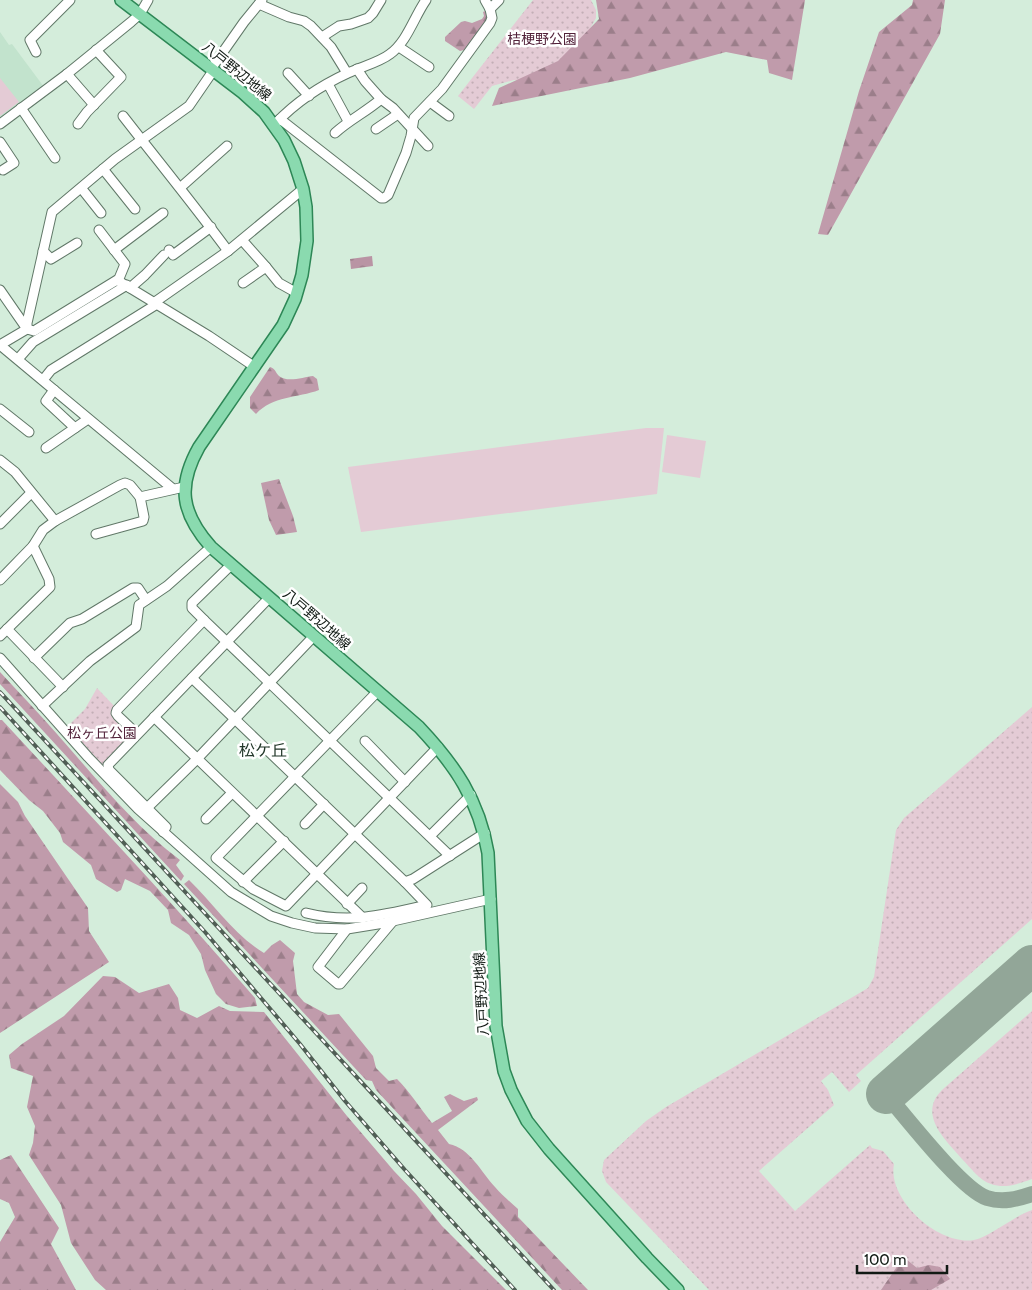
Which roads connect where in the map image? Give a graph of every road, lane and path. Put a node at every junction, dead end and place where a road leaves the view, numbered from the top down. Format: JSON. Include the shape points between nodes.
{"nodes":[{"id":1,"x":70,"y":0,"type":"edge"},
{"id":2,"x":121,"y":0,"type":"edge"},
{"id":3,"x":148,"y":0,"type":"edge"},
{"id":4,"x":381,"y":0,"type":"edge"},
{"id":5,"x":426,"y":0,"type":"edge"},
{"id":6,"x":485,"y":0,"type":"edge"},
{"id":7,"x":499,"y":0,"type":"edge"},
{"id":8,"x":260,"y":2,"type":"edge"},
{"id":9,"x":490,"y":9,"type":"junction"},
{"id":10,"x":140,"y":14,"type":"junction"},
{"id":11,"x":322,"y":37,"type":"junction"},
{"id":12,"x":399,"y":46,"type":"junction"},
{"id":13,"x":96,"y":50,"type":"junction"},
{"id":14,"x":36,"y":52,"type":"dead end"},
{"id":15,"x":429,"y":67,"type":"dead end"},
{"id":16,"x":357,"y":69,"type":"junction"},
{"id":17,"x":212,"y":70,"type":"junction"},
{"id":18,"x":288,"y":73,"type":"dead end"},
{"id":19,"x":347,"y":73,"type":"junction"},
{"id":20,"x":67,"y":74,"type":"junction"},
{"id":21,"x":328,"y":84,"type":"junction"},
{"id":22,"x":308,"y":96,"type":"junction"},
{"id":23,"x":381,"y":99,"type":"junction"},
{"id":24,"x":430,"y":102,"type":"junction"},
{"id":25,"x":94,"y":105,"type":"junction"},
{"id":26,"x":21,"y":108,"type":"junction"},
{"id":27,"x":398,"y":114,"type":"junction"},
{"id":28,"x":123,"y":116,"type":"dead end"},
{"id":29,"x":448,"y":116,"type":"dead end"},
{"id":30,"x":348,"y":121,"type":"junction"},
{"id":31,"x":277,"y":122,"type":"junction"},
{"id":32,"x":0,"y":124,"type":"edge"},
{"id":33,"x":78,"y":124,"type":"dead end"},
{"id":34,"x":376,"y":129,"type":"dead end"},
{"id":35,"x":412,"y":130,"type":"junction"},
{"id":36,"x":335,"y":132,"type":"dead end"},
{"id":37,"x":142,"y":141,"type":"junction"},
{"id":38,"x":0,"y":142,"type":"edge"},
{"id":39,"x":227,"y":146,"type":"dead end"},
{"id":40,"x":428,"y":146,"type":"dead end"},
{"id":41,"x":55,"y":158,"type":"dead end"},
{"id":42,"x":103,"y":169,"type":"junction"},
{"id":43,"x":3,"y":170,"type":"dead end"},
{"id":44,"x":181,"y":187,"type":"junction"},
{"id":45,"x":82,"y":189,"type":"junction"},
{"id":46,"x":303,"y":189,"type":"junction"},
{"id":47,"x":135,"y":209,"type":"dead end"},
{"id":48,"x":101,"y":213,"type":"dead end"},
{"id":49,"x":163,"y":213,"type":"dead end"},
{"id":50,"x":211,"y":227,"type":"junction"},
{"id":51,"x":99,"y":230,"type":"dead end"},
{"id":52,"x":242,"y":240,"type":"junction"},
{"id":53,"x":77,"y":243,"type":"dead end"},
{"id":54,"x":114,"y":250,"type":"junction"},
{"id":55,"x":228,"y":251,"type":"junction"},
{"id":56,"x":43,"y":252,"type":"junction"},
{"id":57,"x":266,"y":267,"type":"junction"},
{"id":58,"x":118,"y":281,"type":"junction"},
{"id":59,"x":243,"y":283,"type":"dead end"},
{"id":60,"x":129,"y":287,"type":"junction"},
{"id":61,"x":0,"y":290,"type":"edge"},
{"id":62,"x":297,"y":293,"type":"junction"},
{"id":63,"x":2,"y":300,"type":"edge"},
{"id":64,"x":156,"y":303,"type":"junction"},
{"id":65,"x":27,"y":328,"type":"junction"},
{"id":66,"x":0,"y":345,"type":"edge"},
{"id":67,"x":18,"y":359,"type":"junction"},
{"id":68,"x":254,"y":367,"type":"junction"},
{"id":69,"x":43,"y":380,"type":"junction"},
{"id":70,"x":54,"y":390,"type":"junction"},
{"id":71,"x":0,"y":409,"type":"edge"},
{"id":72,"x":88,"y":419,"type":"junction"},
{"id":73,"x":75,"y":428,"type":"junction"},
{"id":74,"x":29,"y":432,"type":"dead end"},
{"id":75,"x":46,"y":448,"type":"dead end"},
{"id":76,"x":2,"y":465,"type":"edge"},
{"id":77,"x":179,"y":488,"type":"junction"},
{"id":78,"x":31,"y":493,"type":"junction"},
{"id":79,"x":140,"y":497,"type":"junction"},
{"id":80,"x":55,"y":521,"type":"junction"},
{"id":81,"x":0,"y":524,"type":"edge"},
{"id":82,"x":96,"y":534,"type":"dead end"},
{"id":83,"x":33,"y":546,"type":"junction"},
{"id":84,"x":210,"y":547,"type":"junction"},
{"id":85,"x":231,"y":564,"type":"junction"},
{"id":86,"x":0,"y":580,"type":"edge"},
{"id":87,"x":269,"y":598,"type":"junction"},
{"id":88,"x":146,"y":600,"type":"junction"},
{"id":89,"x":204,"y":620,"type":"junction"},
{"id":90,"x":4,"y":632,"type":"edge"},
{"id":91,"x":314,"y":636,"type":"junction"},
{"id":92,"x":227,"y":642,"type":"junction"},
{"id":93,"x":0,"y":658,"type":"edge"},
{"id":94,"x":34,"y":658,"type":"junction"},
{"id":95,"x":192,"y":678,"type":"junction"},
{"id":96,"x":270,"y":682,"type":"junction"},
{"id":97,"x":62,"y":687,"type":"junction"},
{"id":98,"x":378,"y":691,"type":"junction"},
{"id":99,"x":42,"y":706,"type":"junction"},
{"id":100,"x":154,"y":717,"type":"junction"},
{"id":101,"x":234,"y":719,"type":"junction"},
{"id":102,"x":137,"y":734,"type":"junction"},
{"id":103,"x":330,"y":740,"type":"junction"},
{"id":104,"x":364,"y":741,"type":"dead end"},
{"id":105,"x":438,"y":747,"type":"junction"},
{"id":106,"x":197,"y":759,"type":"junction"},
{"id":107,"x":295,"y":776,"type":"junction"},
{"id":108,"x":405,"y":782,"type":"junction"},
{"id":109,"x":232,"y":793,"type":"junction"},
{"id":110,"x":470,"y":795,"type":"junction"},
{"id":111,"x":390,"y":797,"type":"junction"},
{"id":112,"x":324,"y":804,"type":"junction"},
{"id":113,"x":147,"y":808,"type":"junction"},
{"id":114,"x":257,"y":815,"type":"junction"},
{"id":115,"x":206,"y":819,"type":"dead end"},
{"id":116,"x":306,"y":824,"type":"dead end"},
{"id":117,"x":163,"y":832,"type":"junction"},
{"id":118,"x":355,"y":834,"type":"junction"},
{"id":119,"x":485,"y":834,"type":"junction"},
{"id":120,"x":430,"y":836,"type":"junction"},
{"id":121,"x":284,"y":841,"type":"junction"},
{"id":122,"x":450,"y":856,"type":"junction"},
{"id":123,"x":316,"y":873,"type":"junction"},
{"id":124,"x":243,"y":882,"type":"junction"},
{"id":125,"x":406,"y":882,"type":"junction"},
{"id":126,"x":362,"y":888,"type":"dead end"},
{"id":127,"x":491,"y":899,"type":"junction"},
{"id":128,"x":347,"y":904,"type":"junction"},
{"id":129,"x":306,"y":913,"type":"dead end"},
{"id":130,"x":363,"y":918,"type":"junction"},
{"id":131,"x":393,"y":921,"type":"junction"},
{"id":132,"x":347,"y":929,"type":"junction"},
{"id":133,"x":678,"y":1290,"type":"edge"}],
"edges":[{"from":1,"to":14,"type":"street","via":[[30,40]]},
{"from":2,"to":10,"type":"main road","name":"八戸野辺地線"},
{"from":3,"to":10,"type":"street"},
{"from":4,"to":11,"type":"street","via":[[368,18],[339,26]]},
{"from":5,"to":12,"type":"street"},
{"from":6,"to":9,"type":"street"},
{"from":7,"to":9,"type":"street"},
{"from":8,"to":11,"type":"street","via":[[304,21]]},
{"from":8,"to":17,"type":"street"},
{"from":9,"to":24,"type":"street","via":[[492,18],[487,29],[452,78]]},
{"from":10,"to":13,"type":"street"},
{"from":10,"to":17,"type":"main road","name":"八戸野辺地線"},
{"from":11,"to":19,"type":"street"},
{"from":12,"to":15,"type":"street"},
{"from":12,"to":16,"type":"street","via":[[386,57]]},
{"from":13,"to":20,"type":"street"},
{"from":13,"to":25,"type":"street","via":[[121,77]]},
{"from":16,"to":19,"type":"street"},
{"from":16,"to":23,"type":"street"},
{"from":17,"to":31,"type":"main road","name":"八戸野辺地線"},
{"from":17,"to":37,"type":"street","via":[[189,106]]},
{"from":18,"to":22,"type":"street"},
{"from":19,"to":21,"type":"street"},
{"from":20,"to":25,"type":"street"},
{"from":20,"to":26,"type":"street"},
{"from":21,"to":22,"type":"street"},
{"from":21,"to":30,"type":"street"},
{"from":22,"to":31,"type":"street"},
{"from":23,"to":27,"type":"street"},
{"from":23,"to":30,"type":"street"},
{"from":24,"to":29,"type":"street"},
{"from":24,"to":35,"type":"street","via":[[414,118]]},
{"from":25,"to":33,"type":"street"},
{"from":26,"to":32,"type":"street"},
{"from":26,"to":41,"type":"street"},
{"from":27,"to":34,"type":"street"},
{"from":27,"to":35,"type":"street"},
{"from":28,"to":37,"type":"street"},
{"from":30,"to":36,"type":"street"},
{"from":31,"to":35,"type":"street","via":[[381,198],[388,195],[396,178]]},
{"from":31,"to":46,"type":"main road","name":"八戸野辺地線"},
{"from":35,"to":40,"type":"street"},
{"from":37,"to":42,"type":"street"},
{"from":37,"to":44,"type":"street"},
{"from":38,"to":43,"type":"street","via":[[14,163]]},
{"from":39,"to":44,"type":"street"},
{"from":42,"to":45,"type":"street"},
{"from":42,"to":47,"type":"street"},
{"from":44,"to":50,"type":"street"},
{"from":45,"to":48,"type":"street"},
{"from":45,"to":56,"type":"street","via":[[52,212]]},
{"from":46,"to":52,"type":"street"},
{"from":46,"to":62,"type":"main road","name":"八戸野辺地線","via":[[307,241]]},
{"from":49,"to":54,"type":"street"},
{"from":50,"to":55,"type":"street"},
{"from":50,"to":60,"type":"street","via":[[173,255],[167,252]]},
{"from":51,"to":54,"type":"street"},
{"from":52,"to":55,"type":"street"},
{"from":52,"to":57,"type":"street"},
{"from":53,"to":56,"type":"street","via":[[51,259]]},
{"from":54,"to":58,"type":"street","via":[[125,264]]},
{"from":55,"to":64,"type":"street"},
{"from":56,"to":65,"type":"street"},
{"from":57,"to":59,"type":"street"},
{"from":57,"to":62,"type":"street","via":[[279,283]]},
{"from":58,"to":60,"type":"street"},
{"from":58,"to":65,"type":"street","via":[[34,331]]},
{"from":60,"to":64,"type":"street"},
{"from":60,"to":67,"type":"street","via":[[33,342]]},
{"from":61,"to":63,"type":"street"},
{"from":62,"to":68,"type":"main road","name":"八戸野辺地線","via":[[283,325]]},
{"from":63,"to":65,"type":"street"},
{"from":64,"to":68,"type":"street"},
{"from":64,"to":69,"type":"street","via":[[51,370]]},
{"from":65,"to":66,"type":"street"},
{"from":66,"to":67,"type":"street"},
{"from":67,"to":69,"type":"street"},
{"from":68,"to":77,"type":"main road","name":"八戸野辺地線","via":[[199,447]]},
{"from":69,"to":70,"type":"street"},
{"from":70,"to":72,"type":"street"},
{"from":70,"to":73,"type":"street","via":[[46,401]]},
{"from":71,"to":74,"type":"street"},
{"from":72,"to":73,"type":"street"},
{"from":72,"to":77,"type":"street"},
{"from":73,"to":75,"type":"street"},
{"from":76,"to":78,"type":"street","via":[[15,472]]},
{"from":77,"to":79,"type":"street"},
{"from":77,"to":84,"type":"main road","name":"八戸野辺地線","via":[[192,522]]},
{"from":78,"to":80,"type":"street"},
{"from":78,"to":81,"type":"street"},
{"from":79,"to":80,"type":"street","via":[[125,483]]},
{"from":79,"to":82,"type":"street","via":[[143,521]]},
{"from":80,"to":83,"type":"street","via":[[43,530]]},
{"from":83,"to":86,"type":"street"},
{"from":83,"to":90,"type":"street","via":[[50,587]]},
{"from":84,"to":85,"type":"main road","name":"八戸野辺地線"},
{"from":84,"to":88,"type":"street","via":[[167,586]]},
{"from":85,"to":87,"type":"main road","name":"八戸野辺地線"},
{"from":85,"to":89,"type":"street","via":[[192,603],[192,608]]},
{"from":87,"to":91,"type":"main road","name":"八戸野辺地線"},
{"from":87,"to":92,"type":"street"},
{"from":88,"to":94,"type":"street","via":[[138,588],[133,588],[70,623]]},
{"from":88,"to":97,"type":"street","via":[[140,606],[136,627],[90,661]]},
{"from":89,"to":92,"type":"street"},
{"from":89,"to":102,"type":"street","via":[[116,713]]},
{"from":90,"to":94,"type":"street"},
{"from":91,"to":96,"type":"street"},
{"from":91,"to":98,"type":"main road","name":"八戸野辺地線"},
{"from":92,"to":95,"type":"street"},
{"from":92,"to":96,"type":"street"},
{"from":93,"to":99,"type":"street"},
{"from":94,"to":97,"type":"street"},
{"from":95,"to":100,"type":"street"},
{"from":95,"to":101,"type":"street"},
{"from":96,"to":101,"type":"street"},
{"from":96,"to":103,"type":"street"},
{"from":97,"to":99,"type":"street"},
{"from":98,"to":103,"type":"street"},
{"from":98,"to":105,"type":"main road","name":"八戸野辺地線"},
{"from":99,"to":117,"type":"street"},
{"from":100,"to":102,"type":"street"},
{"from":100,"to":106,"type":"street"},
{"from":101,"to":106,"type":"street"},
{"from":101,"to":107,"type":"street"},
{"from":102,"to":113,"type":"street","via":[[108,768]]},
{"from":103,"to":107,"type":"street"},
{"from":103,"to":111,"type":"street"},
{"from":104,"to":108,"type":"street"},
{"from":105,"to":108,"type":"street"},
{"from":105,"to":110,"type":"main road","name":"八戸野辺地線"},
{"from":106,"to":109,"type":"street"},
{"from":106,"to":113,"type":"street"},
{"from":107,"to":112,"type":"street"},
{"from":107,"to":114,"type":"street"},
{"from":108,"to":111,"type":"street"},
{"from":109,"to":114,"type":"street"},
{"from":109,"to":115,"type":"street"},
{"from":110,"to":119,"type":"main road","name":"八戸野辺地線"},
{"from":110,"to":120,"type":"street"},
{"from":111,"to":118,"type":"street"},
{"from":111,"to":120,"type":"street"},
{"from":112,"to":116,"type":"street"},
{"from":112,"to":118,"type":"street"},
{"from":113,"to":117,"type":"street","via":[[166,826]]},
{"from":114,"to":121,"type":"street"},
{"from":114,"to":124,"type":"street","via":[[216,858]]},
{"from":117,"to":132,"type":"street","via":[[231,892],[271,916],[315,928]]},
{"from":118,"to":123,"type":"street"},
{"from":118,"to":125,"type":"street"},
{"from":119,"to":122,"type":"street"},
{"from":119,"to":127,"type":"main road","name":"八戸野辺地線"},
{"from":120,"to":122,"type":"street"},
{"from":121,"to":123,"type":"street"},
{"from":121,"to":124,"type":"street"},
{"from":122,"to":125,"type":"street"},
{"from":123,"to":124,"type":"street","via":[[286,906]]},
{"from":123,"to":128,"type":"street"},
{"from":125,"to":130,"type":"street","via":[[427,905]]},
{"from":126,"to":128,"type":"street"},
{"from":127,"to":131,"type":"street"},
{"from":127,"to":133,"type":"main road","name":"八戸野辺地線","via":[[496,1026],[511,1090],[527,1121],[549,1149]]},
{"from":128,"to":130,"type":"street"},
{"from":129,"to":130,"type":"street","via":[[333,918]]},
{"from":131,"to":132,"type":"street"},
{"from":131,"to":132,"type":"street","via":[[338,984],[320,970],[319,965]]}]}
